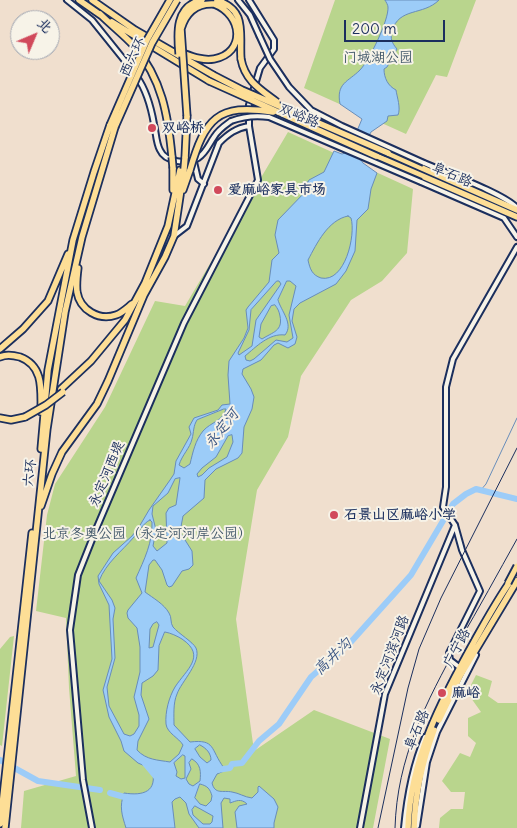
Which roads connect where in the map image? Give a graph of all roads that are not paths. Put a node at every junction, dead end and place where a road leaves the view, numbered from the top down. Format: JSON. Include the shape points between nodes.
{"nodes":[{"id":1,"x":67,"y":0,"type":"edge"},
{"id":2,"x":80,"y":0,"type":"edge"},
{"id":3,"x":92,"y":0,"type":"edge"},
{"id":4,"x":170,"y":0,"type":"edge"},
{"id":5,"x":177,"y":0,"type":"edge"},
{"id":6,"x":202,"y":0,"type":"edge"},
{"id":7,"x":238,"y":0,"type":"edge"},
{"id":8,"x":249,"y":0,"type":"edge"},
{"id":9,"x":215,"y":2,"type":"edge"},
{"id":10,"x":100,"y":14,"type":"junction"},
{"id":11,"x":160,"y":45,"type":"junction"},
{"id":12,"x":211,"y":78,"type":"junction"},
{"id":13,"x":287,"y":110,"type":"junction"},
{"id":14,"x":281,"y":114,"type":"junction"},
{"id":15,"x":185,"y":116,"type":"junction"},
{"id":16,"x":113,"y":126,"type":"junction"},
{"id":17,"x":249,"y":126,"type":"junction"},
{"id":18,"x":388,"y":153,"type":"junction"},
{"id":19,"x":376,"y":156,"type":"junction"},
{"id":20,"x":194,"y":160,"type":"junction"},
{"id":21,"x":424,"y":163,"type":"junction"},
{"id":22,"x":184,"y":169,"type":"junction"},
{"id":23,"x":421,"y":182,"type":"junction"},
{"id":24,"x":204,"y":184,"type":"junction"},
{"id":25,"x":176,"y":205,"type":"junction"},
{"id":26,"x":517,"y":209,"type":"edge"},
{"id":27,"x":517,"y":217,"type":"edge"},
{"id":28,"x":174,"y":236,"type":"junction"},
{"id":29,"x":82,"y":237,"type":"junction"},
{"id":30,"x":517,"y":237,"type":"edge"},
{"id":31,"x":73,"y":240,"type":"junction"},
{"id":32,"x":517,"y":247,"type":"edge"},
{"id":33,"x":144,"y":295,"type":"junction"},
{"id":34,"x":134,"y":303,"type":"junction"},
{"id":35,"x":0,"y":349,"type":"edge"},
{"id":36,"x":0,"y":357,"type":"edge"},
{"id":37,"x":62,"y":391,"type":"junction"},
{"id":38,"x":0,"y":414,"type":"edge"},
{"id":39,"x":24,"y":415,"type":"junction"},
{"id":40,"x":0,"y":418,"type":"edge"},
{"id":41,"x":41,"y":452,"type":"junction"},
{"id":42,"x":38,"y":517,"type":"junction"},
{"id":43,"x":454,"y":525,"type":"junction"},
{"id":44,"x":517,"y":569,"type":"edge"},
{"id":45,"x":517,"y":581,"type":"edge"},
{"id":46,"x":459,"y":667,"type":"junction"},
{"id":47,"x":12,"y":751,"type":"junction"},
{"id":48,"x":7,"y":789,"type":"junction"},
{"id":49,"x":0,"y":824,"type":"edge"},
{"id":50,"x":6,"y":828,"type":"edge"},
{"id":51,"x":92,"y":828,"type":"edge"},
{"id":52,"x":360,"y":828,"type":"edge"},
{"id":53,"x":406,"y":828,"type":"edge"},
{"id":54,"x":415,"y":828,"type":"edge"}],
"edges":[{"from":1,"to":20,"type":"street","via":[[92,20],[141,82],[162,155],[176,161]]},
{"from":2,"to":10,"type":"highway","name":"双峪路"},
{"from":3,"to":11,"type":"highway","name":"双峪路"},
{"from":4,"to":16,"type":"highway","name":"西六环","bridge":true,"via":[[147,40]]},
{"from":5,"to":16,"type":"highway","name":"西六环","bridge":true,"via":[[152,43]]},
{"from":6,"to":15,"type":"highway","bridge":true,"via":[[186,9],[178,24]]},
{"from":7,"to":21,"type":"street","bridge":true,"via":[[250,15],[270,59],[289,88],[311,110]]},
{"from":8,"to":17,"type":"street","via":[[274,40],[274,49],[260,68],[256,80],[249,105]]},
{"from":9,"to":11,"type":"highway","via":[[229,12],[237,28],[237,36],[229,51],[213,59],[203,59]]},
{"from":9,"to":13,"type":"highway","bridge":true,"via":[[229,6],[239,18],[242,66],[249,80]]},
{"from":9,"to":15,"type":"highway","bridge":true,"via":[[189,12],[181,29]]},
{"from":10,"to":12,"type":"highway","name":"双峪路"},
{"from":10,"to":25,"type":"highway","bridge":true,"via":[[133,46],[162,95]]},
{"from":11,"to":12,"type":"highway","name":"双峪路"},
{"from":12,"to":13,"type":"highway","name":"双峪路","bridge":true},
{"from":12,"to":14,"type":"highway","name":"双峪路","bridge":true},
{"from":13,"to":18,"type":"highway","name":"双峪路","bridge":true},
{"from":14,"to":19,"type":"highway","name":"双峪路","bridge":true},
{"from":14,"to":22,"type":"highway","bridge":true,"via":[[238,109],[222,115],[200,138]]},
{"from":15,"to":22,"type":"highway","bridge":true},
{"from":16,"to":29,"type":"highway","name":"六环"},
{"from":16,"to":31,"type":"highway","name":"六环","via":[[94,172]]},
{"from":17,"to":24,"type":"street","via":[[240,127],[219,143]]},
{"from":17,"to":51,"type":"street","name":"永定河西堤","via":[[258,180],[184,322],[78,575],[70,630],[83,780]]},
{"from":18,"to":21,"type":"highway","bridge":true},
{"from":18,"to":26,"type":"highway","name":"阜石路"},
{"from":19,"to":23,"type":"highway","bridge":true},
{"from":19,"to":27,"type":"highway","name":"阜石路"},
{"from":20,"to":23,"type":"street","name":"双峪路","bridge":true,"via":[[204,153],[223,126],[256,115],[269,117]]},
{"from":20,"to":24,"type":"street","via":[[198,179]]},
{"from":21,"to":26,"type":"street","via":[[512,202]]},
{"from":22,"to":25,"type":"highway"},
{"from":22,"to":25,"type":"highway"},
{"from":23,"to":30,"type":"street","name":"双峪路","via":[[504,218]]},
{"from":24,"to":28,"type":"street","via":[[188,226]]},
{"from":25,"to":28,"type":"highway"},
{"from":25,"to":34,"type":"highway"},
{"from":28,"to":33,"type":"highway"},
{"from":29,"to":34,"type":"highway","via":[[76,282],[81,303],[91,313],[108,317]]},
{"from":29,"to":42,"type":"highway","name":"六环","via":[[64,312]]},
{"from":31,"to":35,"type":"highway","via":[[48,301],[23,330]]},
{"from":31,"to":41,"type":"highway","name":"六环","via":[[48,370]]},
{"from":32,"to":43,"type":"street","via":[[453,359],[446,387],[443,507]]},
{"from":33,"to":37,"type":"highway","via":[[112,342]]},
{"from":33,"to":42,"type":"highway","via":[[97,404],[59,459]]},
{"from":34,"to":37,"type":"highway","via":[[98,354]]},
{"from":36,"to":41,"type":"highway","via":[[14,355],[26,360],[36,368],[41,378]]},
{"from":37,"to":39,"type":"highway","bridge":true},
{"from":38,"to":39,"type":"highway"},
{"from":39,"to":40,"type":"highway","via":[[12,420]]},
{"from":41,"to":47,"type":"highway","name":"六环"},
{"from":42,"to":47,"type":"highway","name":"六环"},
{"from":43,"to":46,"type":"street","via":[[480,591],[449,653],[450,660]]},
{"from":43,"to":52,"type":"street","name":"永定河滨河路","via":[[385,694]]},
{"from":44,"to":46,"type":"street","name":"广宁路","via":[[496,599]]},
{"from":44,"to":53,"type":"highway","name":"阜石路","bridge":true,"via":[[456,674],[423,746],[411,790]]},
{"from":45,"to":54,"type":"highway","name":"阜石路","via":[[460,676],[434,730],[417,791]]},
{"from":46,"to":53,"type":"street","name":"广宁路","via":[[416,759],[408,792]]},
{"from":47,"to":48,"type":"highway","name":"六环"},
{"from":48,"to":49,"type":"highway","name":"六环"},
{"from":48,"to":50,"type":"highway","name":"六环"}]}
